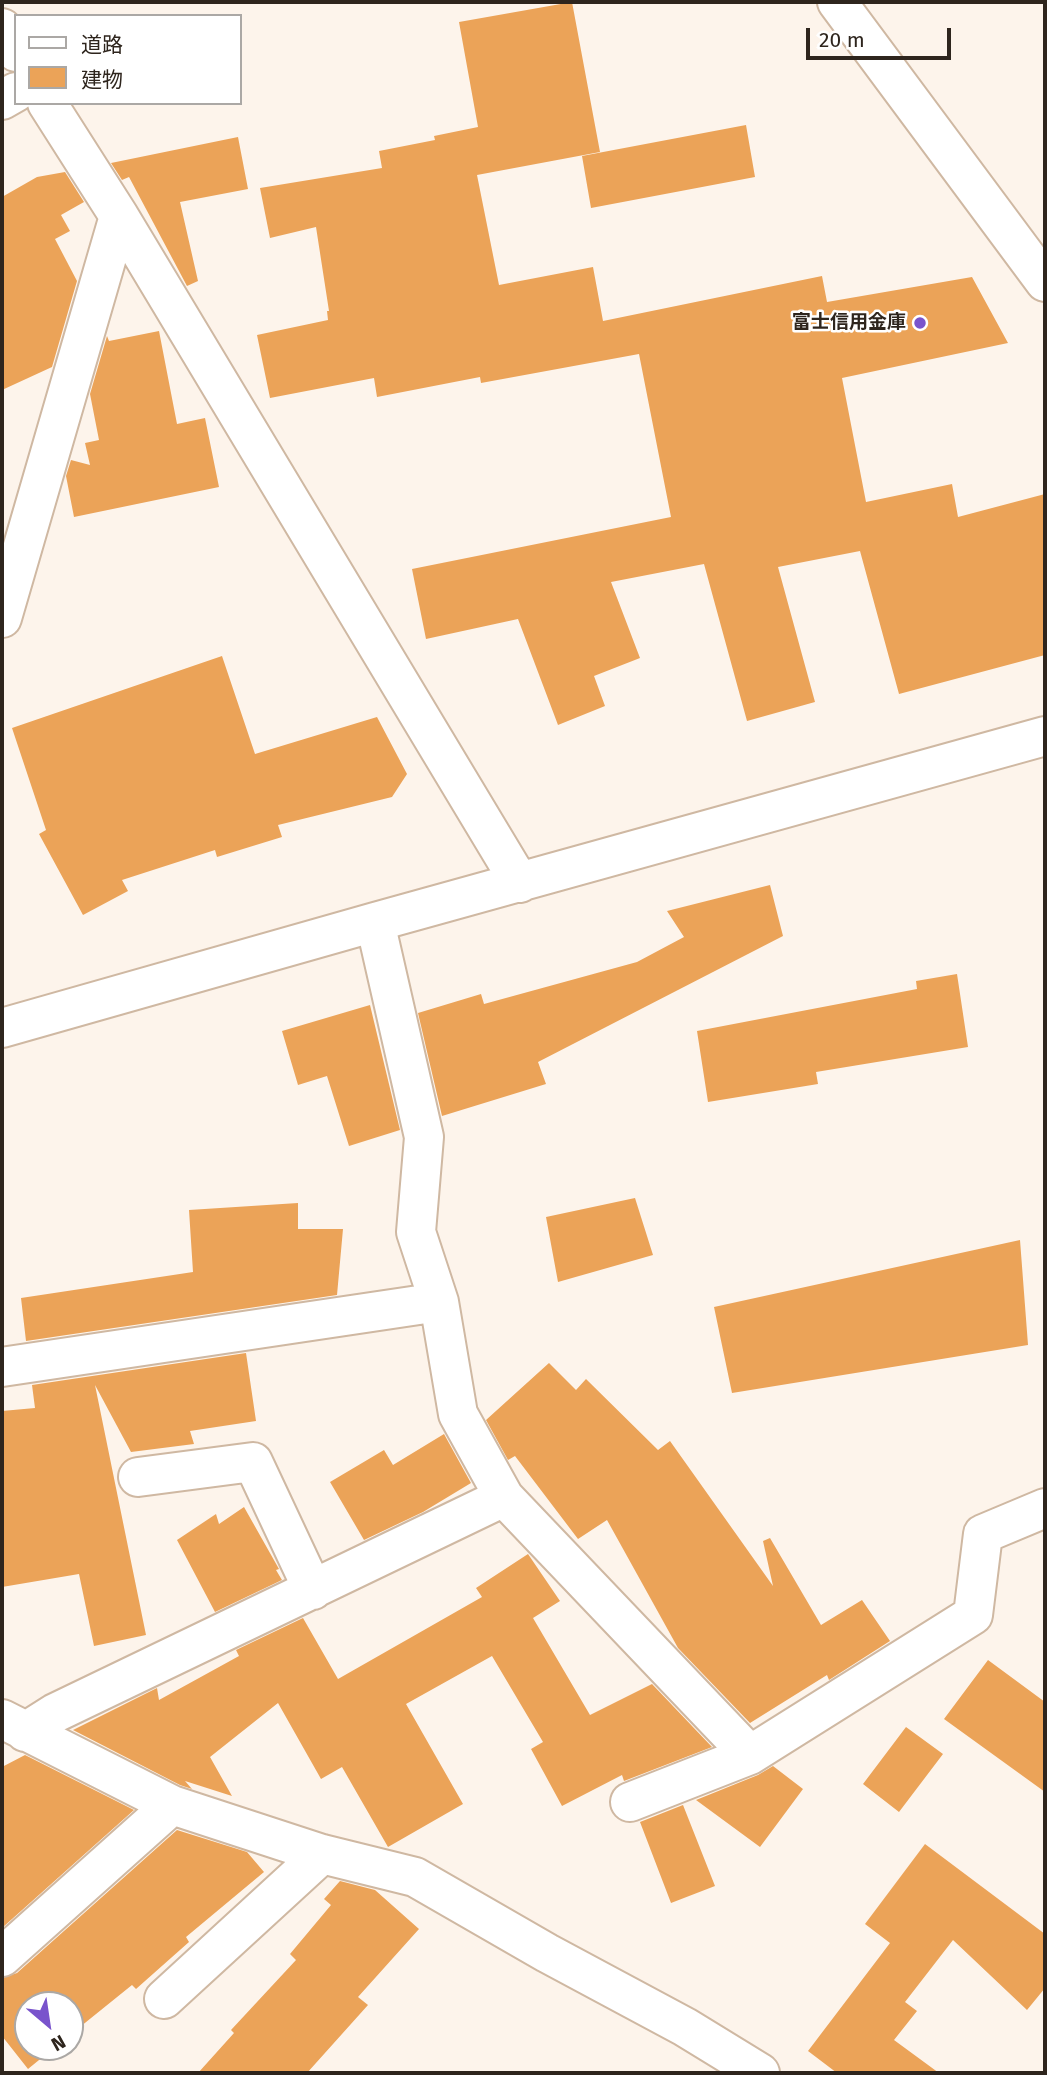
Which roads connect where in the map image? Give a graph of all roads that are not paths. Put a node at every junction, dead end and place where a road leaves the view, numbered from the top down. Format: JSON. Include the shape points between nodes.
{"nodes":[{"id":1,"x":837,"y":2,"type":"edge"},
{"id":2,"x":2,"y":28,"type":"edge"},
{"id":3,"x":14,"y":49,"type":"edge"},
{"id":4,"x":48,"y":105,"type":"edge"},
{"id":5,"x":119,"y":216,"type":"junction"},
{"id":6,"x":1045,"y":282,"type":"edge"},
{"id":7,"x":2,"y":618,"type":"edge"},
{"id":8,"x":1045,"y":736,"type":"edge"},
{"id":9,"x":520,"y":883,"type":"junction"},
{"id":10,"x":376,"y":922,"type":"junction"},
{"id":11,"x":2,"y":1028,"type":"edge"},
{"id":12,"x":439,"y":1302,"type":"junction"},
{"id":13,"x":2,"y":1367,"type":"edge"},
{"id":14,"x":138,"y":1477,"type":"dead end"},
{"id":15,"x":504,"y":1497,"type":"junction"},
{"id":16,"x":1045,"y":1508,"type":"edge"},
{"id":17,"x":313,"y":1590,"type":"junction"},
{"id":18,"x":13,"y":1726,"type":"edge"},
{"id":19,"x":750,"y":1755,"type":"junction"},
{"id":20,"x":631,"y":1802,"type":"dead end"},
{"id":21,"x":172,"y":1805,"type":"junction"},
{"id":22,"x":322,"y":1854,"type":"junction"},
{"id":23,"x":2,"y":1957,"type":"edge"},
{"id":24,"x":164,"y":1999,"type":"dead end"},
{"id":25,"x":760,"y":2073,"type":"edge"}],
"edges":[{"from":1,"to":6,"type":"street"},
{"from":2,"to":3,"type":"street"},
{"from":4,"to":5,"type":"street"},
{"from":5,"to":7,"type":"street"},
{"from":5,"to":9,"type":"street"},
{"from":8,"to":9,"type":"street"},
{"from":9,"to":10,"type":"street"},
{"from":10,"to":11,"type":"street"},
{"from":10,"to":12,"type":"street","via":[[424,1137],[416,1232]]},
{"from":12,"to":13,"type":"street"},
{"from":12,"to":15,"type":"street","via":[[458,1414]]},
{"from":14,"to":17,"type":"street","via":[[253,1462]]},
{"from":15,"to":17,"type":"street"},
{"from":15,"to":19,"type":"street"},
{"from":16,"to":19,"type":"street","via":[[983,1534],[973,1615]]},
{"from":17,"to":18,"type":"street","via":[[55,1713]]},
{"from":18,"to":21,"type":"street"},
{"from":19,"to":20,"type":"street"},
{"from":21,"to":22,"type":"street"},
{"from":21,"to":23,"type":"street"},
{"from":22,"to":24,"type":"street"},
{"from":22,"to":25,"type":"street","via":[[415,1877]]}]}
